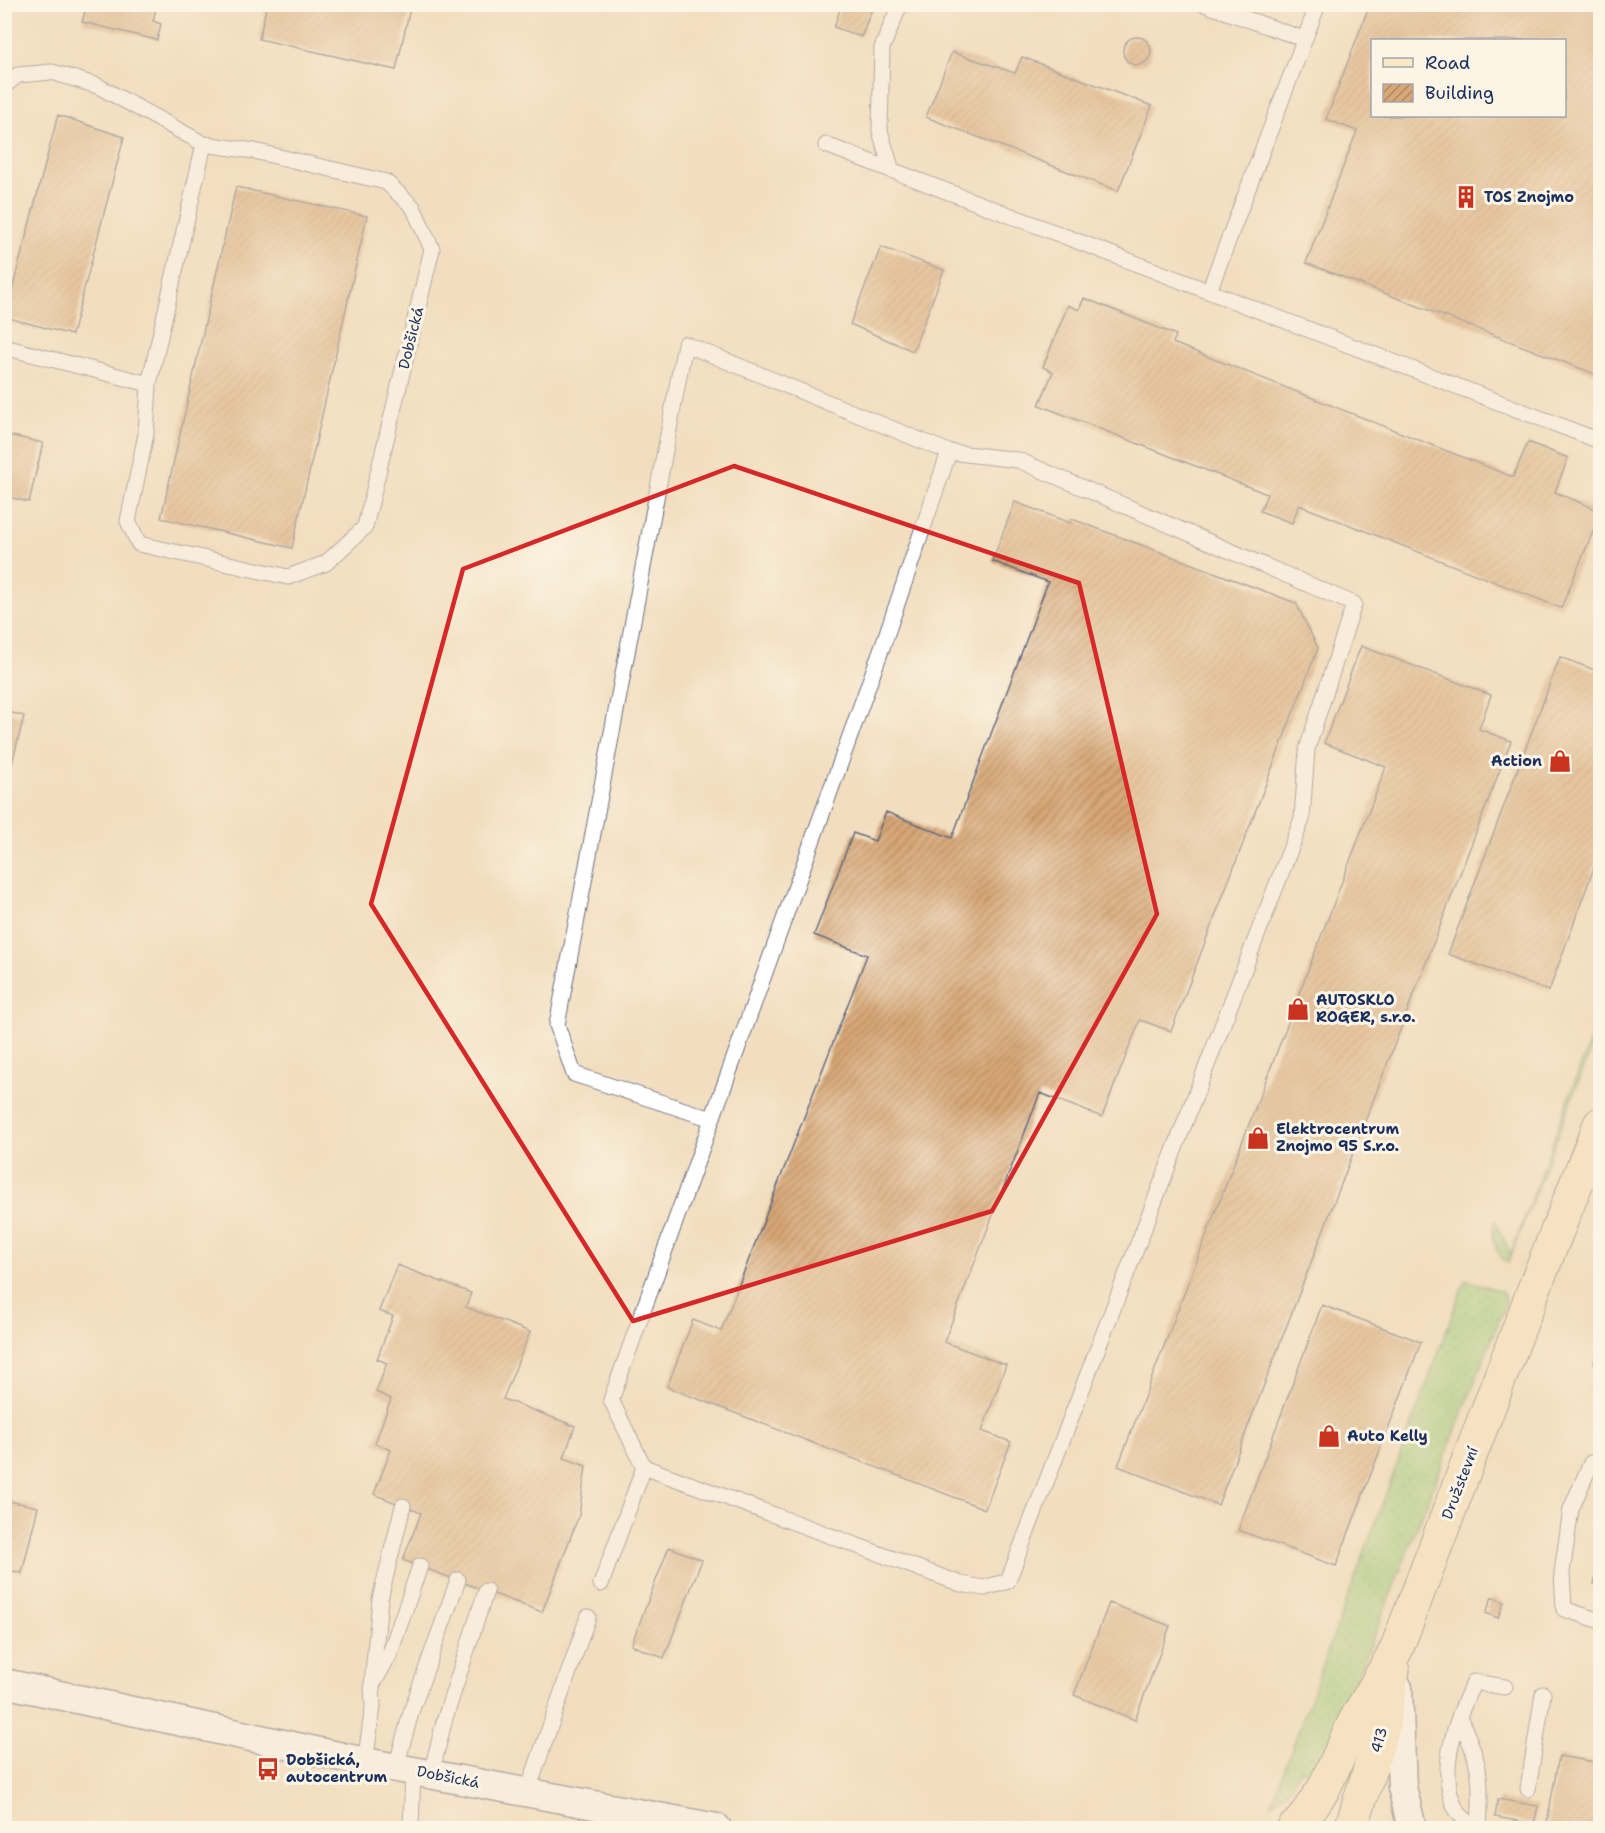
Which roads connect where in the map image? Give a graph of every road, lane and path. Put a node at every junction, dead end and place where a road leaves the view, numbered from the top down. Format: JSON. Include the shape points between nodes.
{"nodes":[{"id":1,"x":900,"y":4,"type":"edge"},
{"id":2,"x":1204,"y":4,"type":"edge"},
{"id":3,"x":1318,"y":4,"type":"edge"},
{"id":4,"x":1304,"y":39,"type":"junction"},
{"id":5,"x":4,"y":86,"type":"edge"},
{"id":6,"x":204,"y":144,"type":"junction"},
{"id":7,"x":826,"y":146,"type":"dead end"},
{"id":8,"x":892,"y":171,"type":"junction"},
{"id":9,"x":1209,"y":291,"type":"junction"},
{"id":10,"x":4,"y":347,"type":"edge"},
{"id":11,"x":149,"y":384,"type":"junction"},
{"id":12,"x":1600,"y":441,"type":"edge"},
{"id":13,"x":949,"y":452,"type":"junction"},
{"id":14,"x":712,"y":1119,"type":"junction"},
{"id":15,"x":1600,"y":1124,"type":"edge"},
{"id":16,"x":1596,"y":1463,"type":"edge"},
{"id":17,"x":644,"y":1467,"type":"junction"},
{"id":18,"x":403,"y":1506,"type":"dead end"},
{"id":19,"x":420,"y":1566,"type":"dead end"},
{"id":20,"x":458,"y":1580,"type":"dead end"},
{"id":21,"x":602,"y":1584,"type":"dead end"},
{"id":22,"x":486,"y":1591,"type":"dead end"},
{"id":23,"x":588,"y":1617,"type":"dead end"},
{"id":24,"x":1600,"y":1621,"type":"edge"},
{"id":25,"x":1396,"y":1650,"type":"junction"},
{"id":26,"x":4,"y":1683,"type":"edge"},
{"id":27,"x":372,"y":1685,"type":"junction"},
{"id":28,"x":1505,"y":1687,"type":"dead end"},
{"id":29,"x":1543,"y":1694,"type":"dead end"},
{"id":30,"x":1459,"y":1717,"type":"junction"},
{"id":31,"x":365,"y":1762,"type":"junction"},
{"id":32,"x":413,"y":1771,"type":"junction"},
{"id":33,"x":1528,"y":1789,"type":"dead end"},
{"id":34,"x":526,"y":1793,"type":"junction"},
{"id":35,"x":411,"y":1828,"type":"edge"},
{"id":36,"x":717,"y":1828,"type":"edge"},
{"id":37,"x":1294,"y":1828,"type":"edge"},
{"id":38,"x":1351,"y":1828,"type":"edge"},
{"id":39,"x":1412,"y":1828,"type":"edge"},
{"id":40,"x":1479,"y":1828,"type":"edge"}],
"edges":[{"from":1,"to":8,"type":"lane","via":[[882,48],[880,131]]},
{"from":2,"to":4,"type":"lane"},
{"from":3,"to":4,"type":"lane"},
{"from":4,"to":9,"type":"lane"},
{"from":5,"to":6,"type":"lane","via":[[18,75],[52,72],[98,86]]},
{"from":6,"to":11,"type":"lane","name":"Dobšická"},
{"from":6,"to":11,"type":"lane","name":"Dobšická","via":[[386,182],[413,207],[432,249],[365,527],[326,563],[288,577],[140,544],[128,521],[146,434]]},
{"from":7,"to":8,"type":"lane"},
{"from":8,"to":9,"type":"lane"},
{"from":9,"to":12,"type":"lane"},
{"from":10,"to":11,"type":"lane"},
{"from":13,"to":14,"type":"lane"},
{"from":13,"to":14,"type":"lane","via":[[685,344],[557,1025],[574,1074]]},
{"from":13,"to":17,"type":"lane","via":[[1018,460],[1354,604],[1306,749],[1302,819],[1008,1581],[984,1588],[961,1584]]},
{"from":14,"to":17,"type":"lane","via":[[611,1400]]},
{"from":15,"to":25,"type":"main road","name":"Družstevní","number":"413"},
{"from":16,"to":24,"type":"lane","via":[[1571,1509],[1562,1573],[1564,1609]]},
{"from":17,"to":21,"type":"lane"},
{"from":18,"to":27,"type":"lane","via":[[380,1599]]},
{"from":19,"to":27,"type":"lane","via":[[389,1656]]},
{"from":20,"to":32,"type":"lane","via":[[412,1709]]},
{"from":22,"to":32,"type":"lane","via":[[445,1718]]},
{"from":23,"to":34,"type":"lane"},
{"from":25,"to":37,"type":"main road","name":"Družstevní","number":"413","via":[[1355,1721],[1324,1788]]},
{"from":25,"to":38,"type":"main road","name":"413","via":[[1381,1734]]},
{"from":25,"to":39,"type":"street","via":[[1402,1787]]},
{"from":26,"to":31,"type":"street","name":"Dobšická"},
{"from":27,"to":31,"type":"lane"},
{"from":28,"to":30,"type":"lane","via":[[1474,1682]]},
{"from":29,"to":33,"type":"lane"},
{"from":30,"to":40,"type":"lane","via":[[1481,1774]]},
{"from":30,"to":40,"type":"lane","via":[[1450,1749],[1449,1785],[1455,1808]]},
{"from":31,"to":32,"type":"street","name":"Dobšická"},
{"from":32,"to":34,"type":"street","name":"Dobšická"},
{"from":32,"to":35,"type":"lane"},
{"from":34,"to":36,"type":"street","name":"Dobšická"}]}
